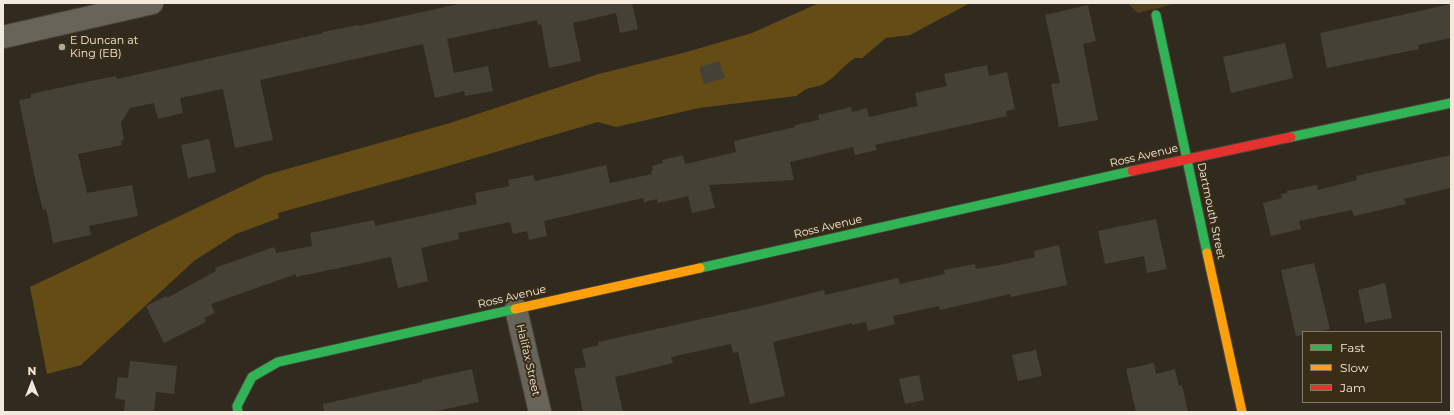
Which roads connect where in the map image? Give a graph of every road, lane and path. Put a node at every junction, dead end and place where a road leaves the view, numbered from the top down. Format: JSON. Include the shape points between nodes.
{"nodes":[{"id":1,"x":141,"y":4,"type":"edge"},
{"id":2,"x":1156,"y":15,"type":"dead end"},
{"id":3,"x":3,"y":37,"type":"edge"},
{"id":4,"x":1451,"y":103,"type":"edge"},
{"id":5,"x":1187,"y":159,"type":"junction"},
{"id":6,"x":516,"y":309,"type":"junction"},
{"id":7,"x":238,"y":412,"type":"edge"},
{"id":8,"x":540,"y":412,"type":"edge"},
{"id":9,"x":1242,"y":412,"type":"edge"}],
"edges":[{"from":1,"to":3,"type":"street"},
{"from":2,"to":5,"type":"street","name":"Dartmouth Street"},
{"from":4,"to":5,"type":"street","name":"Ross Avenue"},
{"from":5,"to":6,"type":"street","name":"Ross Avenue"},
{"from":5,"to":9,"type":"street","name":"Dartmouth Street"},
{"from":6,"to":7,"type":"street","name":"Ross Avenue","via":[[278,362],[252,377],[237,406]]},
{"from":6,"to":8,"type":"street","name":"Halifax Street"}]}
